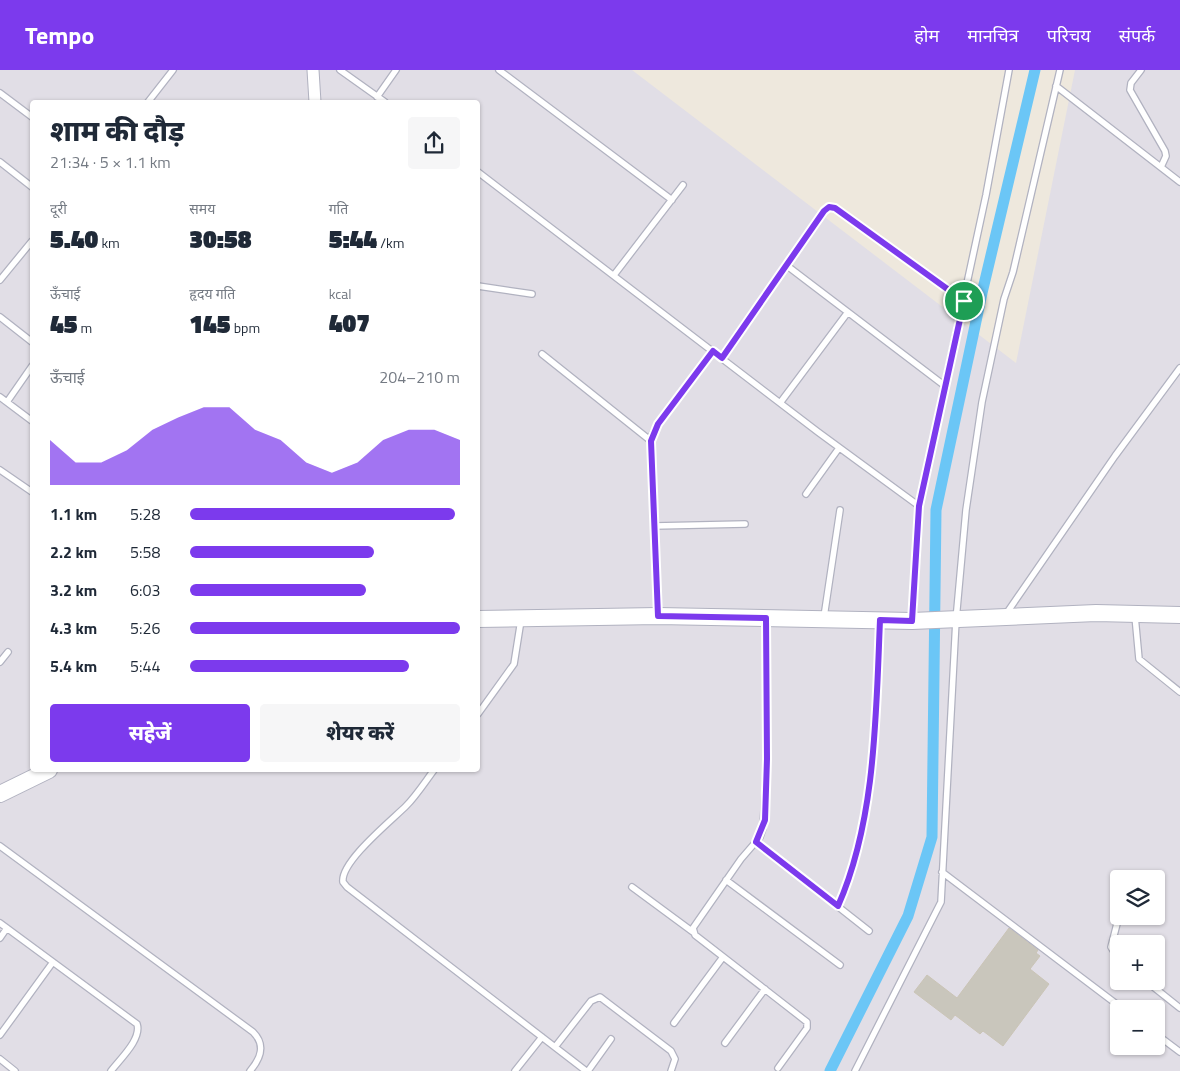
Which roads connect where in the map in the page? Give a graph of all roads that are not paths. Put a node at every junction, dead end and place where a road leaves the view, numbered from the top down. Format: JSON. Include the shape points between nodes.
{"nodes":[{"id":1,"x":173,"y":70,"type":"edge"},
{"id":2,"x":313,"y":70,"type":"edge"},
{"id":3,"x":340,"y":70,"type":"edge"},
{"id":4,"x":396,"y":70,"type":"edge"},
{"id":5,"x":500,"y":70,"type":"edge"},
{"id":6,"x":1009,"y":70,"type":"edge"},
{"id":7,"x":1060,"y":70,"type":"edge"},
{"id":8,"x":1141,"y":70,"type":"edge"},
{"id":9,"x":1056,"y":86,"type":"junction"},
{"id":10,"x":0,"y":93,"type":"edge"},
{"id":11,"x":377,"y":97,"type":"junction"},
{"id":12,"x":150,"y":100,"type":"edge"},
{"id":13,"x":315,"y":100,"type":"edge"},
{"id":14,"x":381,"y":100,"type":"edge"},
{"id":15,"x":30,"y":116,"type":"edge"},
{"id":16,"x":0,"y":162,"type":"edge"},
{"id":17,"x":1161,"y":167,"type":"junction"},
{"id":18,"x":480,"y":174,"type":"edge"},
{"id":19,"x":1180,"y":182,"type":"edge"},
{"id":20,"x":30,"y":185,"type":"edge"},
{"id":21,"x":683,"y":185,"type":"dead end"},
{"id":22,"x":672,"y":200,"type":"junction"},
{"id":23,"x":30,"y":243,"type":"edge"},
{"id":24,"x":786,"y":265,"type":"junction"},
{"id":25,"x":614,"y":275,"type":"junction"},
{"id":26,"x":0,"y":280,"type":"edge"},
{"id":27,"x":480,"y":286,"type":"edge"},
{"id":28,"x":532,"y":294,"type":"dead end"},
{"id":29,"x":964,"y":301,"type":"junction"},
{"id":30,"x":848,"y":312,"type":"junction"},
{"id":31,"x":0,"y":317,"type":"edge"},
{"id":32,"x":30,"y":340,"type":"edge"},
{"id":33,"x":713,"y":351,"type":"junction"},
{"id":34,"x":542,"y":354,"type":"dead end"},
{"id":35,"x":722,"y":358,"type":"junction"},
{"id":36,"x":1180,"y":368,"type":"edge"},
{"id":37,"x":30,"y":369,"type":"edge"},
{"id":38,"x":945,"y":386,"type":"junction"},
{"id":39,"x":0,"y":397,"type":"edge"},
{"id":40,"x":7,"y":402,"type":"junction"},
{"id":41,"x":780,"y":402,"type":"junction"},
{"id":42,"x":30,"y":419,"type":"edge"},
{"id":43,"x":651,"y":441,"type":"junction"},
{"id":44,"x":839,"y":448,"type":"junction"},
{"id":45,"x":0,"y":470,"type":"edge"},
{"id":46,"x":30,"y":491,"type":"edge"},
{"id":47,"x":806,"y":494,"type":"dead end"},
{"id":48,"x":919,"y":506,"type":"junction"},
{"id":49,"x":840,"y":510,"type":"dead end"},
{"id":50,"x":745,"y":524,"type":"dead end"},
{"id":51,"x":654,"y":526,"type":"junction"},
{"id":52,"x":1135,"y":614,"type":"junction"},
{"id":53,"x":1180,"y":614,"type":"edge"},
{"id":54,"x":658,"y":616,"type":"junction"},
{"id":55,"x":521,"y":618,"type":"junction"},
{"id":56,"x":766,"y":618,"type":"junction"},
{"id":57,"x":1004,"y":618,"type":"junction"},
{"id":58,"x":480,"y":619,"type":"edge"},
{"id":59,"x":823,"y":619,"type":"junction"},
{"id":60,"x":880,"y":620,"type":"junction"},
{"id":61,"x":948,"y":620,"type":"junction"},
{"id":62,"x":916,"y":621,"type":"junction"},
{"id":63,"x":8,"y":652,"type":"dead end"},
{"id":64,"x":0,"y":662,"type":"edge"},
{"id":65,"x":1180,"y":692,"type":"edge"},
{"id":66,"x":480,"y":711,"type":"edge"},
{"id":67,"x":45,"y":772,"type":"edge"},
{"id":68,"x":432,"y":772,"type":"edge"},
{"id":69,"x":0,"y":794,"type":"edge"},
{"id":70,"x":756,"y":842,"type":"junction"},
{"id":71,"x":0,"y":846,"type":"edge"},
{"id":72,"x":942,"y":872,"type":"junction"},
{"id":73,"x":726,"y":880,"type":"junction"},
{"id":74,"x":632,"y":887,"type":"dead end"},
{"id":75,"x":838,"y":906,"type":"junction"},
{"id":76,"x":0,"y":923,"type":"edge"},
{"id":77,"x":7,"y":928,"type":"junction"},
{"id":78,"x":869,"y":931,"type":"dead end"},
{"id":79,"x":693,"y":932,"type":"junction"},
{"id":80,"x":0,"y":938,"type":"edge"},
{"id":81,"x":723,"y":957,"type":"junction"},
{"id":82,"x":53,"y":962,"type":"junction"},
{"id":83,"x":840,"y":965,"type":"dead end"},
{"id":84,"x":765,"y":989,"type":"junction"},
{"id":85,"x":1157,"y":990,"type":"edge"},
{"id":86,"x":1111,"y":1000,"type":"edge"},
{"id":87,"x":1180,"y":1008,"type":"edge"},
{"id":88,"x":674,"y":1022,"type":"dead end"},
{"id":89,"x":0,"y":1035,"type":"edge"},
{"id":90,"x":542,"y":1037,"type":"junction"},
{"id":91,"x":612,"y":1039,"type":"dead end"},
{"id":92,"x":1165,"y":1041,"type":"edge"},
{"id":93,"x":725,"y":1043,"type":"dead end"},
{"id":94,"x":556,"y":1047,"type":"junction"},
{"id":95,"x":1180,"y":1052,"type":"edge"},
{"id":96,"x":0,"y":1060,"type":"edge"},
{"id":97,"x":778,"y":1068,"type":"dead end"},
{"id":98,"x":15,"y":1071,"type":"edge"},
{"id":99,"x":111,"y":1071,"type":"edge"},
{"id":100,"x":250,"y":1071,"type":"edge"},
{"id":101,"x":515,"y":1071,"type":"edge"},
{"id":102,"x":587,"y":1071,"type":"edge"},
{"id":103,"x":671,"y":1071,"type":"edge"},
{"id":104,"x":855,"y":1071,"type":"edge"}],
"edges":[{"from":1,"to":12,"type":"lane"},
{"from":2,"to":13,"type":"street"},
{"from":3,"to":11,"type":"lane"},
{"from":4,"to":11,"type":"lane"},
{"from":5,"to":22,"type":"lane"},
{"from":6,"to":29,"type":"lane"},
{"from":7,"to":9,"type":"lane"},
{"from":8,"to":17,"type":"lane","via":[[1130,90],[1165,151]]},
{"from":9,"to":17,"type":"lane"},
{"from":9,"to":61,"type":"lane","via":[[982,402]]},
{"from":10,"to":15,"type":"lane"},
{"from":11,"to":14,"type":"lane"},
{"from":16,"to":20,"type":"lane"},
{"from":17,"to":19,"type":"lane"},
{"from":18,"to":25,"type":"lane"},
{"from":21,"to":22,"type":"lane"},
{"from":22,"to":25,"type":"lane"},
{"from":23,"to":26,"type":"lane"},
{"from":24,"to":29,"type":"lane","via":[[824,211],[832,206]]},
{"from":24,"to":30,"type":"lane"},
{"from":24,"to":35,"type":"lane"},
{"from":25,"to":33,"type":"lane"},
{"from":27,"to":28,"type":"lane"},
{"from":29,"to":38,"type":"lane"},
{"from":30,"to":38,"type":"lane"},
{"from":30,"to":41,"type":"lane"},
{"from":31,"to":32,"type":"lane"},
{"from":33,"to":35,"type":"lane"},
{"from":33,"to":43,"type":"lane","via":[[658,424]]},
{"from":34,"to":43,"type":"lane"},
{"from":35,"to":41,"type":"lane"},
{"from":36,"to":57,"type":"lane"},
{"from":37,"to":40,"type":"lane"},
{"from":38,"to":48,"type":"lane"},
{"from":39,"to":40,"type":"lane"},
{"from":40,"to":42,"type":"lane"},
{"from":41,"to":44,"type":"lane"},
{"from":43,"to":51,"type":"lane"},
{"from":44,"to":47,"type":"lane"},
{"from":44,"to":48,"type":"lane"},
{"from":45,"to":46,"type":"lane"},
{"from":48,"to":62,"type":"lane"},
{"from":49,"to":59,"type":"lane"},
{"from":50,"to":51,"type":"lane"},
{"from":51,"to":54,"type":"lane"},
{"from":52,"to":53,"type":"street"},
{"from":52,"to":57,"type":"street"},
{"from":52,"to":65,"type":"lane","via":[[1139,659]]},
{"from":54,"to":55,"type":"street"},
{"from":54,"to":56,"type":"street"},
{"from":55,"to":58,"type":"street"},
{"from":55,"to":66,"type":"lane","via":[[512,670]]},
{"from":56,"to":59,"type":"street"},
{"from":56,"to":70,"type":"lane","via":[[765,820]]},
{"from":57,"to":61,"type":"street"},
{"from":59,"to":60,"type":"street"},
{"from":60,"to":62,"type":"street"},
{"from":60,"to":75,"type":"lane","via":[[876,716],[868,790],[850,875]]},
{"from":61,"to":62,"type":"street"},
{"from":61,"to":72,"type":"lane"},
{"from":63,"to":64,"type":"lane"},
{"from":67,"to":69,"type":"street"},
{"from":68,"to":90,"type":"lane","via":[[406,806],[363,848],[345,872],[343,882]]},
{"from":70,"to":73,"type":"lane"},
{"from":70,"to":75,"type":"lane"},
{"from":71,"to":100,"type":"lane","via":[[253,1032],[262,1048]]},
{"from":72,"to":86,"type":"lane"},
{"from":72,"to":104,"type":"lane","via":[[941,902],[936,915]]},
{"from":73,"to":79,"type":"lane","via":[[694,924]]},
{"from":73,"to":83,"type":"lane"},
{"from":74,"to":79,"type":"lane"},
{"from":75,"to":78,"type":"lane"},
{"from":76,"to":77,"type":"lane"},
{"from":77,"to":80,"type":"lane"},
{"from":77,"to":82,"type":"lane"},
{"from":79,"to":81,"type":"lane"},
{"from":81,"to":84,"type":"lane"},
{"from":81,"to":88,"type":"lane"},
{"from":82,"to":89,"type":"lane"},
{"from":82,"to":99,"type":"lane","via":[[138,1026],[136,1038]]},
{"from":84,"to":93,"type":"lane"},
{"from":84,"to":97,"type":"lane","via":[[808,1024]]},
{"from":85,"to":87,"type":"lane"},
{"from":90,"to":94,"type":"lane"},
{"from":90,"to":101,"type":"lane"},
{"from":91,"to":102,"type":"lane"},
{"from":92,"to":95,"type":"lane"},
{"from":94,"to":102,"type":"lane"},
{"from":94,"to":103,"type":"lane","via":[[591,1001],[600,998],[671,1052],[676,1060]]},
{"from":96,"to":98,"type":"lane"}]}
